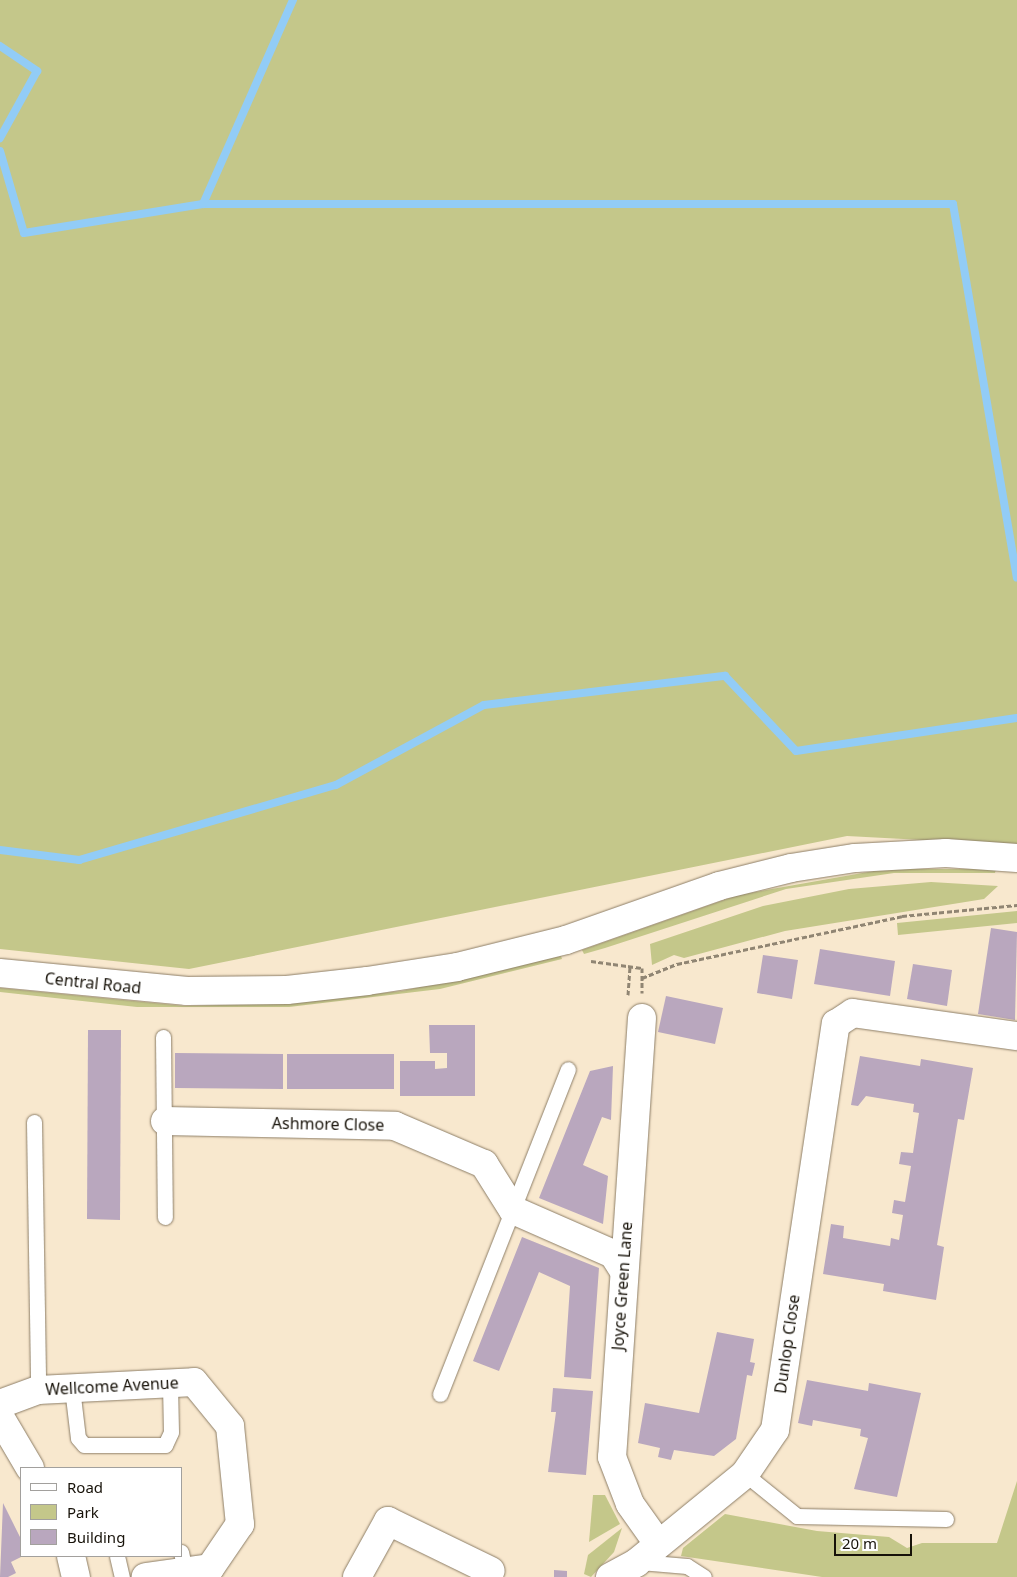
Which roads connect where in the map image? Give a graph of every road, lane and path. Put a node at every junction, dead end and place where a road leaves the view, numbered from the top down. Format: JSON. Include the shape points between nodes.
{"nodes":[{"id":1,"x":1017,"y":858,"type":"edge"},
{"id":2,"x":1017,"y":905,"type":"edge"},
{"id":3,"x":630,"y":966,"type":"dead end"},
{"id":4,"x":0,"y":973,"type":"edge"},
{"id":5,"x":642,"y":978,"type":"junction"},
{"id":6,"x":642,"y":1018,"type":"joint"},
{"id":7,"x":1017,"y":1036,"type":"edge"},
{"id":8,"x":163,"y":1037,"type":"dead end"},
{"id":9,"x":568,"y":1069,"type":"dead end"},
{"id":10,"x":165,"y":1121,"type":"junction"},
{"id":11,"x":34,"y":1122,"type":"dead end"},
{"id":12,"x":513,"y":1210,"type":"junction"},
{"id":13,"x":164,"y":1217,"type":"dead end"},
{"id":14,"x":622,"y":1268,"type":"junction"},
{"id":15,"x":170,"y":1383,"type":"junction"},
{"id":16,"x":72,"y":1388,"type":"junction"},
{"id":17,"x":38,"y":1390,"type":"junction"},
{"id":18,"x":440,"y":1394,"type":"dead end"},
{"id":19,"x":0,"y":1404,"type":"edge"},
{"id":20,"x":0,"y":1417,"type":"edge"},
{"id":21,"x":29,"y":1467,"type":"edge"},
{"id":22,"x":745,"y":1474,"type":"junction"},
{"id":23,"x":946,"y":1519,"type":"dead end"},
{"id":24,"x":657,"y":1542,"type":"junction"},
{"id":25,"x":71,"y":1557,"type":"edge"},
{"id":26,"x":117,"y":1557,"type":"edge"},
{"id":27,"x":183,"y":1562,"type":"edge"},
{"id":28,"x":492,"y":1565,"type":"edge"},
{"id":29,"x":633,"y":1570,"type":"edge"},
{"id":30,"x":76,"y":1577,"type":"edge"},
{"id":31,"x":122,"y":1577,"type":"edge"},
{"id":32,"x":146,"y":1577,"type":"edge"},
{"id":33,"x":357,"y":1577,"type":"edge"},
{"id":34,"x":610,"y":1577,"type":"edge"},
{"id":35,"x":704,"y":1577,"type":"edge"}],
"edges":[{"from":1,"to":4,"type":"street","name":"Central Road","via":[[946,853],[810,865],[719,886],[566,940],[457,967],[287,990],[187,991]]},
{"from":2,"to":5,"type":"path","via":[[893,918],[677,964]]},
{"from":3,"to":5,"type":"path","via":[[642,968]]},
{"from":5,"to":6,"type":"path"},
{"from":6,"to":14,"type":"street","name":"Joyce Green Lane"},
{"from":7,"to":22,"type":"street","name":"Dunlop Close","via":[[853,1013],[836,1024],[775,1430]]},
{"from":8,"to":10,"type":"lane"},
{"from":9,"to":12,"type":"lane"},
{"from":10,"to":12,"type":"street","name":"Ashmore Close","via":[[395,1126],[484,1164]]},
{"from":10,"to":13,"type":"lane"},
{"from":11,"to":17,"type":"lane"},
{"from":12,"to":14,"type":"street","via":[[613,1254]]},
{"from":12,"to":18,"type":"lane"},
{"from":14,"to":24,"type":"street","name":"Joyce Green Lane","via":[[612,1457],[630,1504]]},
{"from":15,"to":16,"type":"street","name":"Wellcome Avenue"},
{"from":15,"to":16,"type":"lane","via":[[171,1432],[165,1445],[84,1444],[78,1438]]},
{"from":15,"to":27,"type":"street","name":"Wellcome Avenue","via":[[194,1382],[230,1426],[240,1524],[210,1568]]},
{"from":16,"to":17,"type":"street","name":"Wellcome Avenue"},
{"from":17,"to":19,"type":"street","name":"Wellcome Avenue"},
{"from":20,"to":21,"type":"street"},
{"from":22,"to":23,"type":"lane","via":[[797,1516]]},
{"from":22,"to":24,"type":"street","name":"Dunlop Close"},
{"from":24,"to":29,"type":"street","name":"Dunlop Close"},
{"from":25,"to":30,"type":"street"},
{"from":26,"to":31,"type":"lane"},
{"from":27,"to":32,"type":"street","name":"Wellcome Avenue"},
{"from":28,"to":33,"type":"street","via":[[388,1520]]},
{"from":29,"to":34,"type":"street"},
{"from":29,"to":35,"type":"lane","via":[[687,1566]]}]}
